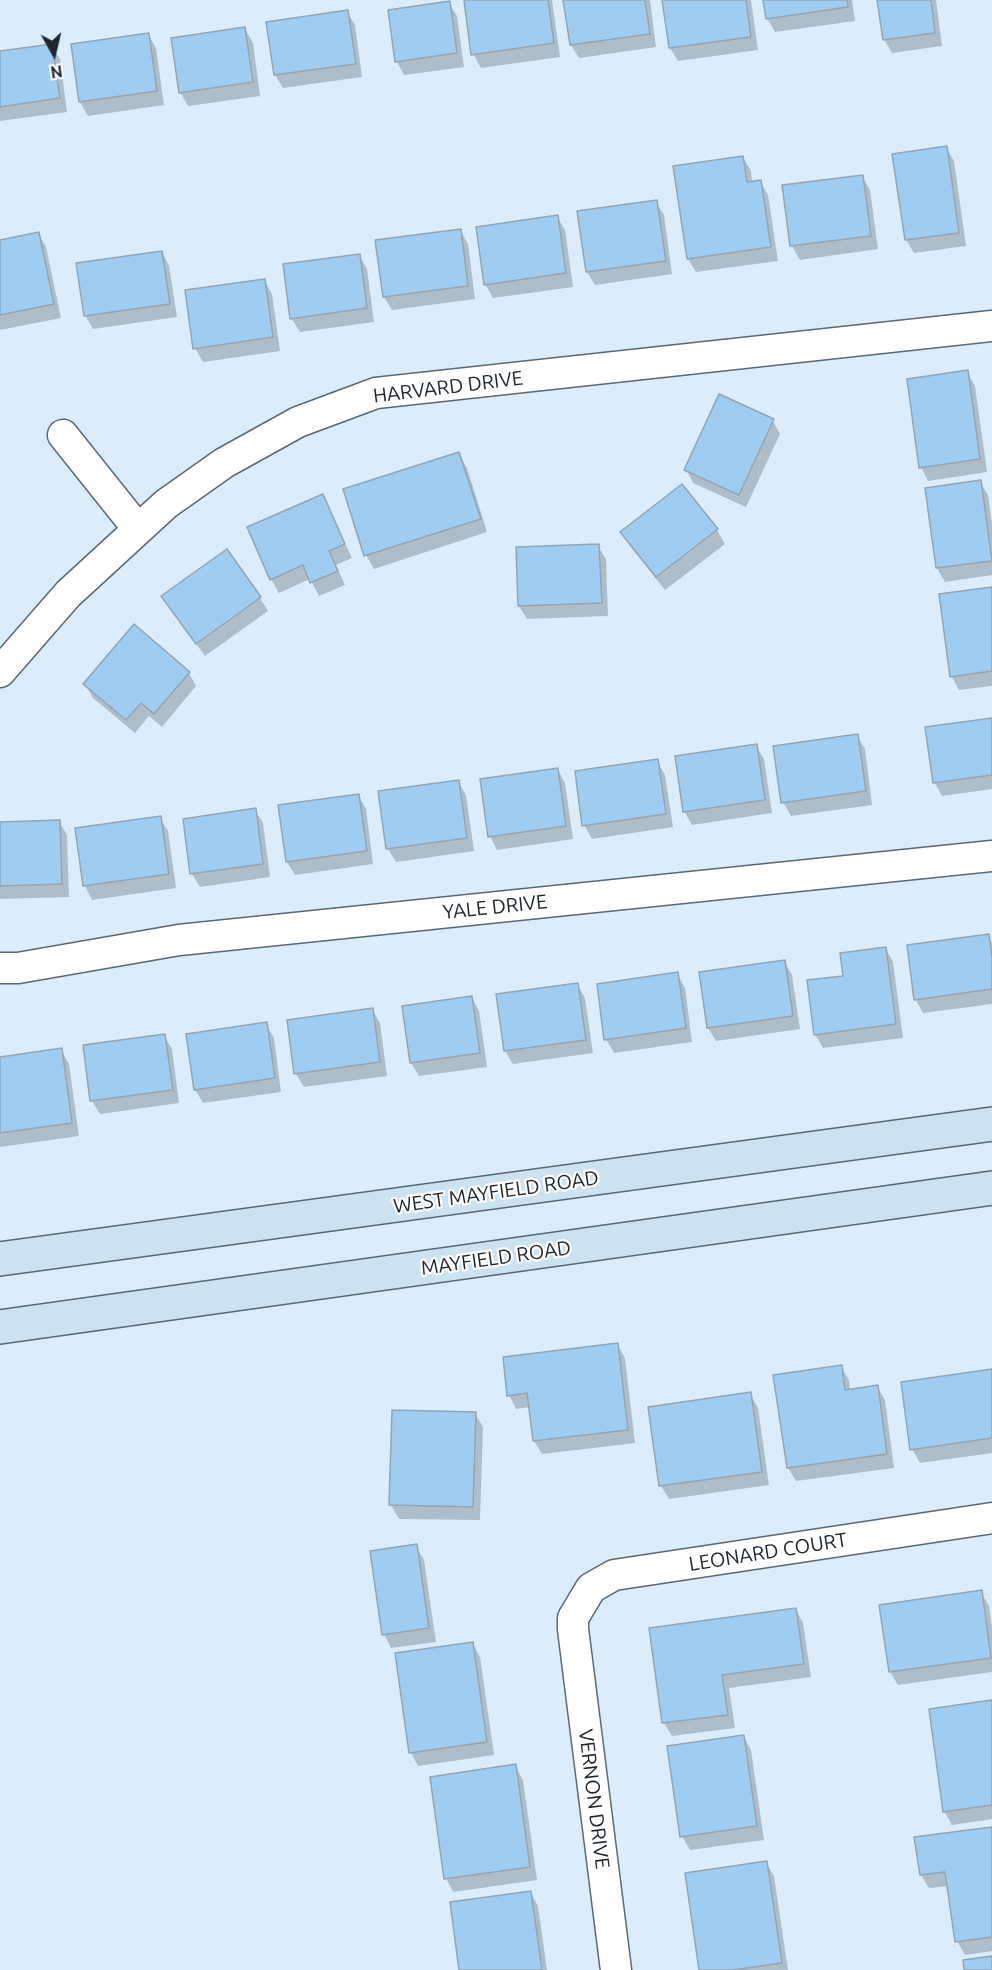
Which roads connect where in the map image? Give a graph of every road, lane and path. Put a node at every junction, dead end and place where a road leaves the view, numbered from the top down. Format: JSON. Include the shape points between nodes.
{"nodes":[{"id":1,"x":992,"y":326,"type":"edge"},
{"id":2,"x":63,"y":435,"type":"dead end"},
{"id":3,"x":138,"y":529,"type":"junction"},
{"id":4,"x":0,"y":672,"type":"edge"},
{"id":5,"x":992,"y":856,"type":"edge"},
{"id":6,"x":0,"y":968,"type":"edge"},
{"id":7,"x":992,"y":1124,"type":"edge"},
{"id":8,"x":992,"y":1188,"type":"edge"},
{"id":9,"x":0,"y":1259,"type":"edge"},
{"id":10,"x":0,"y":1327,"type":"edge"},
{"id":11,"x":992,"y":1518,"type":"edge"},
{"id":12,"x":573,"y":1629,"type":"joint"},
{"id":13,"x":616,"y":1970,"type":"edge"}],
"edges":[{"from":1,"to":3,"type":"street","name":"HARVARD DRIVE","via":[[376,393],[297,422],[224,463]]},
{"from":2,"to":3,"type":"street"},
{"from":3,"to":4,"type":"street","name":"HARVARD DRIVE","via":[[68,594]]},
{"from":5,"to":6,"type":"street","name":"YALE DRIVE","via":[[179,940]]},
{"from":7,"to":9,"type":"main road","name":"WEST MAYFIELD ROAD"},
{"from":8,"to":10,"type":"main road","name":"MAYFIELD ROAD"},
{"from":11,"to":12,"type":"street","name":"LEONARD COURT","via":[[614,1575],[591,1588],[573,1618]]},
{"from":12,"to":13,"type":"street","name":"VERNON DRIVE"}]}
